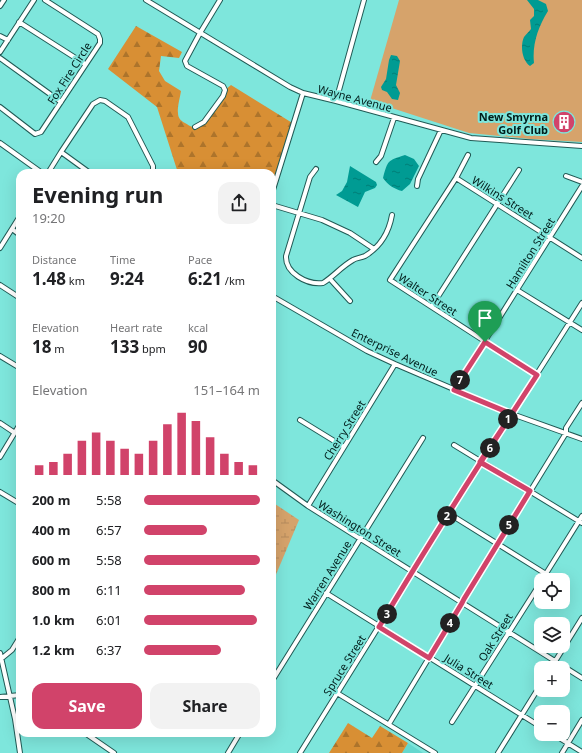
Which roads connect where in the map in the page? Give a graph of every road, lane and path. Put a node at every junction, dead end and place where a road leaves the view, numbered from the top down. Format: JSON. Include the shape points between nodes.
{"nodes":[{"id":1,"x":4,"y":0,"type":"edge"},
{"id":2,"x":34,"y":0,"type":"edge"},
{"id":3,"x":45,"y":0,"type":"edge"},
{"id":4,"x":146,"y":0,"type":"edge"},
{"id":5,"x":220,"y":0,"type":"edge"},
{"id":6,"x":364,"y":0,"type":"edge"},
{"id":7,"x":0,"y":6,"type":"edge"},
{"id":8,"x":19,"y":22,"type":"junction"},
{"id":9,"x":200,"y":33,"type":"junction"},
{"id":10,"x":0,"y":36,"type":"edge"},
{"id":11,"x":8,"y":40,"type":"junction"},
{"id":12,"x":0,"y":52,"type":"edge"},
{"id":13,"x":0,"y":58,"type":"edge"},
{"id":14,"x":85,"y":64,"type":"junction"},
{"id":15,"x":304,"y":93,"type":"junction"},
{"id":16,"x":336,"y":101,"type":"junction"},
{"id":17,"x":61,"y":102,"type":"junction"},
{"id":18,"x":0,"y":107,"type":"edge"},
{"id":19,"x":394,"y":118,"type":"junction"},
{"id":20,"x":195,"y":127,"type":"dead end"},
{"id":21,"x":441,"y":130,"type":"junction"},
{"id":22,"x":0,"y":143,"type":"edge"},
{"id":23,"x":582,"y":146,"type":"edge"},
{"id":24,"x":61,"y":152,"type":"junction"},
{"id":25,"x":468,"y":155,"type":"dead end"},
{"id":26,"x":376,"y":162,"type":"dead end"},
{"id":27,"x":36,"y":169,"type":"edge"},
{"id":28,"x":50,"y":169,"type":"edge"},
{"id":29,"x":84,"y":169,"type":"edge"},
{"id":30,"x":153,"y":169,"type":"edge"},
{"id":31,"x":316,"y":169,"type":"dead end"},
{"id":32,"x":519,"y":170,"type":"dead end"},
{"id":33,"x":566,"y":176,"type":"dead end"},
{"id":34,"x":456,"y":178,"type":"junction"},
{"id":35,"x":276,"y":180,"type":"edge"},
{"id":36,"x":582,"y":182,"type":"edge"},
{"id":37,"x":417,"y":186,"type":"dead end"},
{"id":38,"x":582,"y":186,"type":"edge"},
{"id":39,"x":497,"y":204,"type":"junction"},
{"id":40,"x":276,"y":206,"type":"edge"},
{"id":41,"x":299,"y":212,"type":"junction"},
{"id":42,"x":392,"y":215,"type":"dead end"},
{"id":43,"x":16,"y":222,"type":"edge"},
{"id":44,"x":12,"y":229,"type":"junction"},
{"id":45,"x":16,"y":232,"type":"edge"},
{"id":46,"x":550,"y":237,"type":"junction"},
{"id":47,"x":0,"y":248,"type":"edge"},
{"id":48,"x":374,"y":249,"type":"junction"},
{"id":49,"x":582,"y":258,"type":"edge"},
{"id":50,"x":330,"y":279,"type":"junction"},
{"id":51,"x":0,"y":285,"type":"edge"},
{"id":52,"x":517,"y":290,"type":"junction"},
{"id":53,"x":16,"y":295,"type":"edge"},
{"id":54,"x":276,"y":298,"type":"edge"},
{"id":55,"x":350,"y":301,"type":"dead end"},
{"id":56,"x":582,"y":303,"type":"edge"},
{"id":57,"x":432,"y":306,"type":"junction"},
{"id":58,"x":570,"y":322,"type":"junction"},
{"id":59,"x":582,"y":330,"type":"edge"},
{"id":60,"x":485,"y":342,"type":"junction"},
{"id":61,"x":0,"y":356,"type":"edge"},
{"id":62,"x":395,"y":364,"type":"junction"},
{"id":63,"x":16,"y":366,"type":"edge"},
{"id":64,"x":537,"y":375,"type":"junction"},
{"id":65,"x":454,"y":390,"type":"junction"},
{"id":66,"x":582,"y":403,"type":"edge"},
{"id":67,"x":512,"y":414,"type":"junction"},
{"id":68,"x":300,"y":420,"type":"dead end"},
{"id":69,"x":0,"y":423,"type":"edge"},
{"id":70,"x":15,"y":433,"type":"joint"},
{"id":71,"x":566,"y":433,"type":"junction"},
{"id":72,"x":423,"y":438,"type":"dead end"},
{"id":73,"x":582,"y":439,"type":"edge"},
{"id":74,"x":454,"y":445,"type":"dead end"},
{"id":75,"x":344,"y":447,"type":"junction"},
{"id":76,"x":0,"y":457,"type":"edge"},
{"id":77,"x":480,"y":462,"type":"junction"},
{"id":78,"x":276,"y":483,"type":"edge"},
{"id":79,"x":530,"y":491,"type":"junction"},
{"id":80,"x":0,"y":492,"type":"edge"},
{"id":81,"x":16,"y":502,"type":"edge"},
{"id":82,"x":308,"y":506,"type":"junction"},
{"id":83,"x":448,"y":513,"type":"junction"},
{"id":84,"x":582,"y":516,"type":"edge"},
{"id":85,"x":581,"y":522,"type":"edge"},
{"id":86,"x":361,"y":539,"type":"junction"},
{"id":87,"x":497,"y":544,"type":"junction"},
{"id":88,"x":412,"y":571,"type":"junction"},
{"id":89,"x":544,"y":573,"type":"edge"},
{"id":90,"x":547,"y":573,"type":"edge"},
{"id":91,"x":534,"y":593,"type":"edge"},
{"id":92,"x":326,"y":594,"type":"junction"},
{"id":93,"x":462,"y":603,"type":"junction"},
{"id":94,"x":582,"y":618,"type":"edge"},
{"id":95,"x":379,"y":627,"type":"junction"},
{"id":96,"x":509,"y":632,"type":"junction"},
{"id":97,"x":16,"y":644,"type":"edge"},
{"id":98,"x":0,"y":653,"type":"edge"},
{"id":99,"x":429,"y":658,"type":"junction"},
{"id":100,"x":1,"y":659,"type":"junction"},
{"id":101,"x":553,"y":661,"type":"edge"},
{"id":102,"x":556,"y":661,"type":"edge"},
{"id":103,"x":570,"y":671,"type":"edge"},
{"id":104,"x":276,"y":675,"type":"edge"},
{"id":105,"x":582,"y":678,"type":"edge"},
{"id":106,"x":475,"y":686,"type":"junction"},
{"id":107,"x":337,"y":693,"type":"junction"},
{"id":108,"x":16,"y":695,"type":"edge"},
{"id":109,"x":534,"y":695,"type":"edge"},
{"id":110,"x":10,"y":696,"type":"junction"},
{"id":111,"x":0,"y":697,"type":"edge"},
{"id":112,"x":522,"y":715,"type":"junction"},
{"id":113,"x":582,"y":720,"type":"edge"},
{"id":114,"x":452,"y":722,"type":"dead end"},
{"id":115,"x":534,"y":723,"type":"edge"},
{"id":116,"x":389,"y":724,"type":"junction"},
{"id":117,"x":16,"y":726,"type":"edge"},
{"id":118,"x":18,"y":737,"type":"edge"},
{"id":119,"x":91,"y":737,"type":"edge"},
{"id":120,"x":238,"y":737,"type":"edge"},
{"id":121,"x":565,"y":741,"type":"edge"},
{"id":122,"x":568,"y":743,"type":"junction"},
{"id":123,"x":582,"y":752,"type":"edge"},
{"id":124,"x":20,"y":753,"type":"edge"},
{"id":125,"x":114,"y":753,"type":"edge"},
{"id":126,"x":228,"y":753,"type":"edge"},
{"id":127,"x":300,"y":753,"type":"edge"},
{"id":128,"x":435,"y":753,"type":"edge"},
{"id":129,"x":498,"y":753,"type":"edge"},
{"id":130,"x":562,"y":753,"type":"edge"}],
"edges":[{"from":1,"to":7,"type":"street"},
{"from":2,"to":8,"type":"street"},
{"from":3,"to":14,"type":"street","name":"Fox Fire Circle","via":[[98,34],[100,43]]},
{"from":4,"to":9,"type":"street","name":"Wayne Avenue"},
{"from":5,"to":9,"type":"street"},
{"from":6,"to":16,"type":"street"},
{"from":8,"to":11,"type":"street"},
{"from":8,"to":14,"type":"street"},
{"from":9,"to":15,"type":"street","name":"Wayne Avenue"},
{"from":9,"to":20,"type":"street","via":[[185,61],[187,66],[223,86],[224,90],[223,96],[204,122]]},
{"from":10,"to":11,"type":"street"},
{"from":11,"to":12,"type":"street"},
{"from":13,"to":17,"type":"street"},
{"from":14,"to":17,"type":"street","name":"Fox Fire Circle"},
{"from":15,"to":16,"type":"street","name":"Wayne Avenue"},
{"from":15,"to":35,"type":"street"},
{"from":16,"to":19,"type":"street","name":"Wayne Avenue"},
{"from":17,"to":18,"type":"street","name":"Fox Fire Circle","via":[[38,134]]},
{"from":19,"to":21,"type":"street","name":"Wayne Avenue"},
{"from":19,"to":26,"type":"street"},
{"from":21,"to":23,"type":"street","name":"Wayne Avenue","via":[[471,138]]},
{"from":21,"to":37,"type":"street"},
{"from":22,"to":27,"type":"street"},
{"from":24,"to":28,"type":"street"},
{"from":24,"to":29,"type":"street"},
{"from":24,"to":30,"type":"street","via":[[93,104],[100,100],[128,117]]},
{"from":25,"to":34,"type":"street"},
{"from":31,"to":41,"type":"street","via":[[310,177]]},
{"from":32,"to":39,"type":"street"},
{"from":33,"to":36,"type":"street"},
{"from":34,"to":39,"type":"street","name":"Wilkins Street"},
{"from":34,"to":57,"type":"street","name":"Walter Street","via":[[390,280]]},
{"from":38,"to":46,"type":"street","name":"Hamilton Street"},
{"from":39,"to":46,"type":"street","name":"Wilkins Street"},
{"from":39,"to":57,"type":"street"},
{"from":40,"to":41,"type":"street"},
{"from":41,"to":48,"type":"street","via":[[343,230]]},
{"from":41,"to":50,"type":"street","via":[[286,256],[287,266],[293,273],[310,283],[323,284]]},
{"from":42,"to":48,"type":"street","via":[[382,241]]},
{"from":43,"to":44,"type":"street"},
{"from":44,"to":45,"type":"street"},
{"from":44,"to":47,"type":"street"},
{"from":46,"to":49,"type":"street","name":"Wilkins Street"},
{"from":46,"to":52,"type":"street","name":"Hamilton Street"},
{"from":48,"to":50,"type":"street","via":[[352,260]]},
{"from":50,"to":55,"type":"street"},
{"from":51,"to":53,"type":"street"},
{"from":52,"to":58,"type":"street"},
{"from":52,"to":60,"type":"street","name":"Hamilton Street"},
{"from":54,"to":62,"type":"street","name":"Enterprise Avenue","via":[[367,351]]},
{"from":56,"to":58,"type":"street","name":"Spruce Street"},
{"from":57,"to":60,"type":"street","name":"Walter Street"},
{"from":58,"to":59,"type":"street"},
{"from":58,"to":64,"type":"street","name":"Spruce Street"},
{"from":60,"to":64,"type":"street","name":"Walter Street"},
{"from":60,"to":65,"type":"street","name":"Hamilton Street"},
{"from":61,"to":63,"type":"street"},
{"from":62,"to":65,"type":"street","name":"Enterprise Avenue"},
{"from":62,"to":75,"type":"street","name":"Cherry Street"},
{"from":64,"to":67,"type":"street","name":"Spruce Street"},
{"from":65,"to":67,"type":"street","name":"Enterprise Avenue"},
{"from":66,"to":71,"type":"street","via":[[566,428]]},
{"from":67,"to":71,"type":"street","name":"Enterprise Avenue"},
{"from":67,"to":77,"type":"street","name":"Spruce Street"},
{"from":68,"to":75,"type":"street"},
{"from":69,"to":70,"type":"street"},
{"from":70,"to":76,"type":"street"},
{"from":71,"to":73,"type":"street","name":"Enterprise Avenue"},
{"from":71,"to":79,"type":"street"},
{"from":72,"to":86,"type":"street","name":"Warren Avenue"},
{"from":74,"to":77,"type":"street"},
{"from":75,"to":82,"type":"street","name":"Cherry Street"},
{"from":77,"to":79,"type":"street"},
{"from":77,"to":83,"type":"street","name":"Spruce Street"},
{"from":78,"to":82,"type":"street","name":"Washington Street"},
{"from":79,"to":85,"type":"street"},
{"from":79,"to":87,"type":"street"},
{"from":80,"to":81,"type":"street"},
{"from":82,"to":86,"type":"street","name":"Washington Street"},
{"from":83,"to":87,"type":"street"},
{"from":83,"to":88,"type":"street","name":"Spruce Street"},
{"from":84,"to":85,"type":"street","name":"Oak Street"},
{"from":85,"to":90,"type":"street","name":"Oak Street"},
{"from":86,"to":88,"type":"street","name":"Washington Street"},
{"from":86,"to":92,"type":"street","name":"Warren Avenue"},
{"from":87,"to":89,"type":"street"},
{"from":87,"to":93,"type":"street"},
{"from":88,"to":93,"type":"street","name":"Washington Street"},
{"from":88,"to":95,"type":"street","name":"Spruce Street"},
{"from":91,"to":96,"type":"street","name":"Oak Street"},
{"from":92,"to":95,"type":"street","name":"Julia Street"},
{"from":92,"to":104,"type":"street","name":"Warren Avenue"},
{"from":93,"to":96,"type":"street","name":"Washington Street"},
{"from":93,"to":99,"type":"street"},
{"from":94,"to":102,"type":"street"},
{"from":95,"to":99,"type":"street","name":"Julia Street"},
{"from":95,"to":107,"type":"street","name":"Spruce Street"},
{"from":96,"to":101,"type":"street","name":"Washington Street"},
{"from":96,"to":106,"type":"street","name":"Oak Street"},
{"from":97,"to":100,"type":"street"},
{"from":98,"to":100,"type":"street"},
{"from":99,"to":106,"type":"street","name":"Julia Street"},
{"from":99,"to":116,"type":"street"},
{"from":100,"to":110,"type":"street"},
{"from":103,"to":105,"type":"street","name":"Washington Street"},
{"from":106,"to":112,"type":"street","name":"Julia Street"},
{"from":106,"to":114,"type":"street","name":"Oak Street"},
{"from":107,"to":116,"type":"street"},
{"from":107,"to":127,"type":"street","name":"Spruce Street"},
{"from":108,"to":110,"type":"street"},
{"from":109,"to":112,"type":"street"},
{"from":110,"to":111,"type":"street"},
{"from":110,"to":117,"type":"street"},
{"from":112,"to":115,"type":"street","name":"Julia Street"},
{"from":112,"to":129,"type":"street"},
{"from":113,"to":122,"type":"street"},
{"from":116,"to":128,"type":"street"},
{"from":118,"to":124,"type":"street"},
{"from":119,"to":125,"type":"street"},
{"from":120,"to":126,"type":"street"},
{"from":121,"to":122,"type":"street"},
{"from":122,"to":123,"type":"street"},
{"from":122,"to":130,"type":"street"}]}
